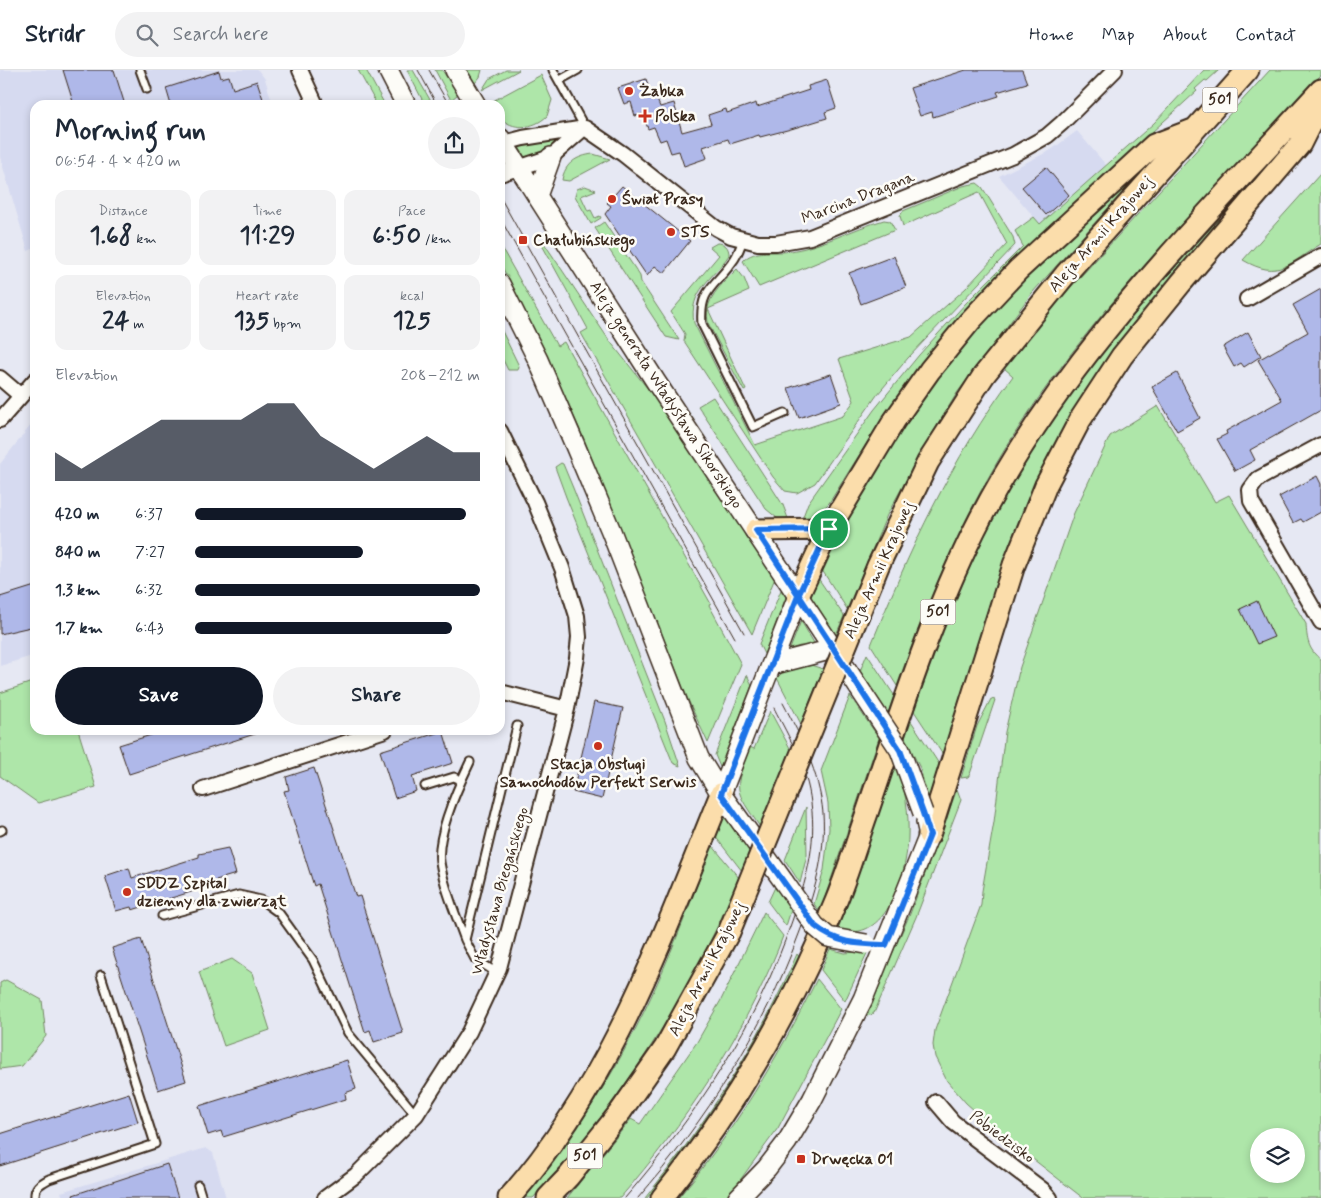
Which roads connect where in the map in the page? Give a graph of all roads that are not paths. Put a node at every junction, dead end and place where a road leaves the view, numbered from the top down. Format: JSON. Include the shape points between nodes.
{"nodes":[{"id":1,"x":140,"y":70,"type":"edge"},
{"id":2,"x":300,"y":70,"type":"edge"},
{"id":3,"x":388,"y":70,"type":"edge"},
{"id":4,"x":455,"y":70,"type":"edge"},
{"id":5,"x":553,"y":70,"type":"edge"},
{"id":6,"x":578,"y":70,"type":"edge"},
{"id":7,"x":1248,"y":70,"type":"edge"},
{"id":8,"x":1112,"y":71,"type":"edge"},
{"id":9,"x":560,"y":80,"type":"junction"},
{"id":10,"x":147,"y":89,"type":"dead end"},
{"id":11,"x":1321,"y":90,"type":"edge"},
{"id":12,"x":314,"y":100,"type":"edge"},
{"id":13,"x":403,"y":100,"type":"edge"},
{"id":14,"x":473,"y":100,"type":"edge"},
{"id":15,"x":1321,"y":102,"type":"edge"},
{"id":16,"x":585,"y":128,"type":"junction"},
{"id":17,"x":1193,"y":130,"type":"junction"},
{"id":18,"x":505,"y":141,"type":"edge"},
{"id":19,"x":505,"y":147,"type":"edge"},
{"id":20,"x":551,"y":157,"type":"junction"},
{"id":21,"x":520,"y":168,"type":"junction"},
{"id":22,"x":505,"y":172,"type":"edge"},
{"id":23,"x":537,"y":196,"type":"junction"},
{"id":24,"x":743,"y":240,"type":"junction"},
{"id":25,"x":1321,"y":256,"type":"edge"},
{"id":26,"x":505,"y":294,"type":"edge"},
{"id":27,"x":1247,"y":299,"type":"dead end"},
{"id":28,"x":0,"y":378,"type":"edge"},
{"id":29,"x":30,"y":385,"type":"edge"},
{"id":30,"x":20,"y":396,"type":"junction"},
{"id":31,"x":785,"y":413,"type":"dead end"},
{"id":32,"x":0,"y":420,"type":"edge"},
{"id":33,"x":505,"y":442,"type":"edge"},
{"id":34,"x":1321,"y":445,"type":"edge"},
{"id":35,"x":829,"y":529,"type":"junction"},
{"id":36,"x":756,"y":530,"type":"junction"},
{"id":37,"x":798,"y":596,"type":"junction"},
{"id":38,"x":1321,"y":622,"type":"edge"},
{"id":39,"x":833,"y":649,"type":"junction"},
{"id":40,"x":771,"y":665,"type":"junction"},
{"id":41,"x":505,"y":695,"type":"edge"},
{"id":42,"x":567,"y":709,"type":"junction"},
{"id":43,"x":517,"y":726,"type":"dead end"},
{"id":44,"x":370,"y":735,"type":"edge"},
{"id":45,"x":470,"y":762,"type":"dead end"},
{"id":46,"x":461,"y":780,"type":"junction"},
{"id":47,"x":425,"y":786,"type":"dead end"},
{"id":48,"x":203,"y":789,"type":"dead end"},
{"id":49,"x":721,"y":794,"type":"junction"},
{"id":50,"x":930,"y":835,"type":"junction"},
{"id":51,"x":162,"y":916,"type":"dead end"},
{"id":52,"x":465,"y":940,"type":"junction"},
{"id":53,"x":886,"y":945,"type":"junction"},
{"id":54,"x":497,"y":973,"type":"junction"},
{"id":55,"x":101,"y":975,"type":"dead end"},
{"id":56,"x":936,"y":1102,"type":"dead end"},
{"id":57,"x":416,"y":1115,"type":"junction"},
{"id":58,"x":198,"y":1185,"type":"dead end"},
{"id":59,"x":35,"y":1198,"type":"edge"},
{"id":60,"x":202,"y":1198,"type":"edge"},
{"id":61,"x":325,"y":1198,"type":"edge"},
{"id":62,"x":509,"y":1198,"type":"edge"},
{"id":63,"x":548,"y":1198,"type":"edge"},
{"id":64,"x":662,"y":1198,"type":"edge"},
{"id":65,"x":738,"y":1198,"type":"edge"},
{"id":66,"x":1050,"y":1198,"type":"edge"}],
"edges":[{"from":1,"to":10,"type":"lane"},
{"from":2,"to":12,"type":"street"},
{"from":3,"to":13,"type":"street"},
{"from":4,"to":14,"type":"street"},
{"from":5,"to":9,"type":"lane","name":"Marcina Dragana"},
{"from":6,"to":9,"type":"lane"},
{"from":7,"to":17,"type":"main road","name":"Aleja Armii Krajowej","number":"501"},
{"from":8,"to":24,"type":"street","name":"Marcina Dragana","via":[[1057,128],[1013,155],[810,237],[776,243]]},
{"from":9,"to":16,"type":"lane","name":"Marcina Dragana"},
{"from":11,"to":64,"type":"main road","number":"501","via":[[1145,283],[1083,357],[1009,465],[975,528],[938,612],[836,902],[803,978],[735,1099],[702,1148]]},
{"from":15,"to":50,"type":"main road","via":[[1300,144],[1157,312],[1122,356],[1080,420],[1046,485],[1014,565]]},
{"from":16,"to":18,"type":"street"},
{"from":16,"to":20,"type":"street"},
{"from":16,"to":24,"type":"street","name":"Marcina Dragana","via":[[716,228]]},
{"from":17,"to":35,"type":"main road","via":[[1154,146],[1024,264],[970,321],[894,421]]},
{"from":17,"to":63,"type":"main road","name":"Aleja Armii Krajowej","number":"501","bridge":true,"via":[[1059,282],[984,375],[928,462],[881,558],[729,932],[695,998],[621,1111]]},
{"from":19,"to":21,"type":"street","name":"Aleja generała Władysława Sikorskiego"},
{"from":20,"to":21,"type":"street"},
{"from":20,"to":23,"type":"street"},
{"from":21,"to":22,"type":"street"},
{"from":21,"to":23,"type":"street","name":"Aleja generała Władysława Sikorskiego"},
{"from":23,"to":36,"type":"street","name":"Aleja generała Władysława Sikorskiego"},
{"from":24,"to":31,"type":"lane","via":[[734,260],[704,296],[702,324],[753,427]]},
{"from":25,"to":27,"type":"street"},
{"from":26,"to":49,"type":"street","via":[[538,360],[611,531],[699,758]]},
{"from":28,"to":30,"type":"street"},
{"from":29,"to":30,"type":"street"},
{"from":30,"to":32,"type":"street"},
{"from":33,"to":42,"type":"street","name":"Władysława Biegańskiego","via":[[544,524],[563,571],[576,616],[577,658]]},
{"from":34,"to":38,"type":"street","via":[[1258,479],[1250,490],[1251,502]]},
{"from":35,"to":36,"type":"main road"},
{"from":35,"to":37,"type":"main road"},
{"from":36,"to":37,"type":"street","name":"Aleja generała Władysława Sikorskiego"},
{"from":37,"to":39,"type":"street","name":"Aleja generała Władysława Sikorskiego"},
{"from":37,"to":40,"type":"street"},
{"from":39,"to":40,"type":"street"},
{"from":39,"to":50,"type":"street","name":"Aleja generała Władysława Sikorskiego","bridge":true,"via":[[900,750]]},
{"from":40,"to":49,"type":"street"},
{"from":41,"to":42,"type":"street"},
{"from":42,"to":54,"type":"street","name":"Władysława Biegańskiego"},
{"from":43,"to":52,"type":"lane"},
{"from":44,"to":48,"type":"street"},
{"from":45,"to":46,"type":"lane"},
{"from":46,"to":47,"type":"lane","via":[[454,778]]},
{"from":46,"to":52,"type":"lane","via":[[442,836],[440,855],[443,875]]},
{"from":49,"to":53,"type":"street","bridge":true,"via":[[815,926],[828,936]]},
{"from":49,"to":62,"type":"main road","via":[[646,978],[616,1041],[551,1145]]},
{"from":50,"to":53,"type":"street"},
{"from":51,"to":57,"type":"lane","via":[[239,895],[261,900],[279,913],[313,960],[348,1033]]},
{"from":52,"to":54,"type":"lane","via":[[474,959]]},
{"from":53,"to":65,"type":"street","via":[[863,999],[812,1100],[787,1142]]},
{"from":54,"to":57,"type":"street","name":"Władysława Biegańskiego","via":[[469,1032]]},
{"from":55,"to":59,"type":"lane","via":[[155,1144],[49,1178],[39,1184]]},
{"from":56,"to":66,"type":"street","name":"Pobiedzisko","via":[[953,1122]]},
{"from":57,"to":61,"type":"street","name":"Władysława Biegańskiego","via":[[356,1175]]},
{"from":58,"to":60,"type":"lane"}]}
